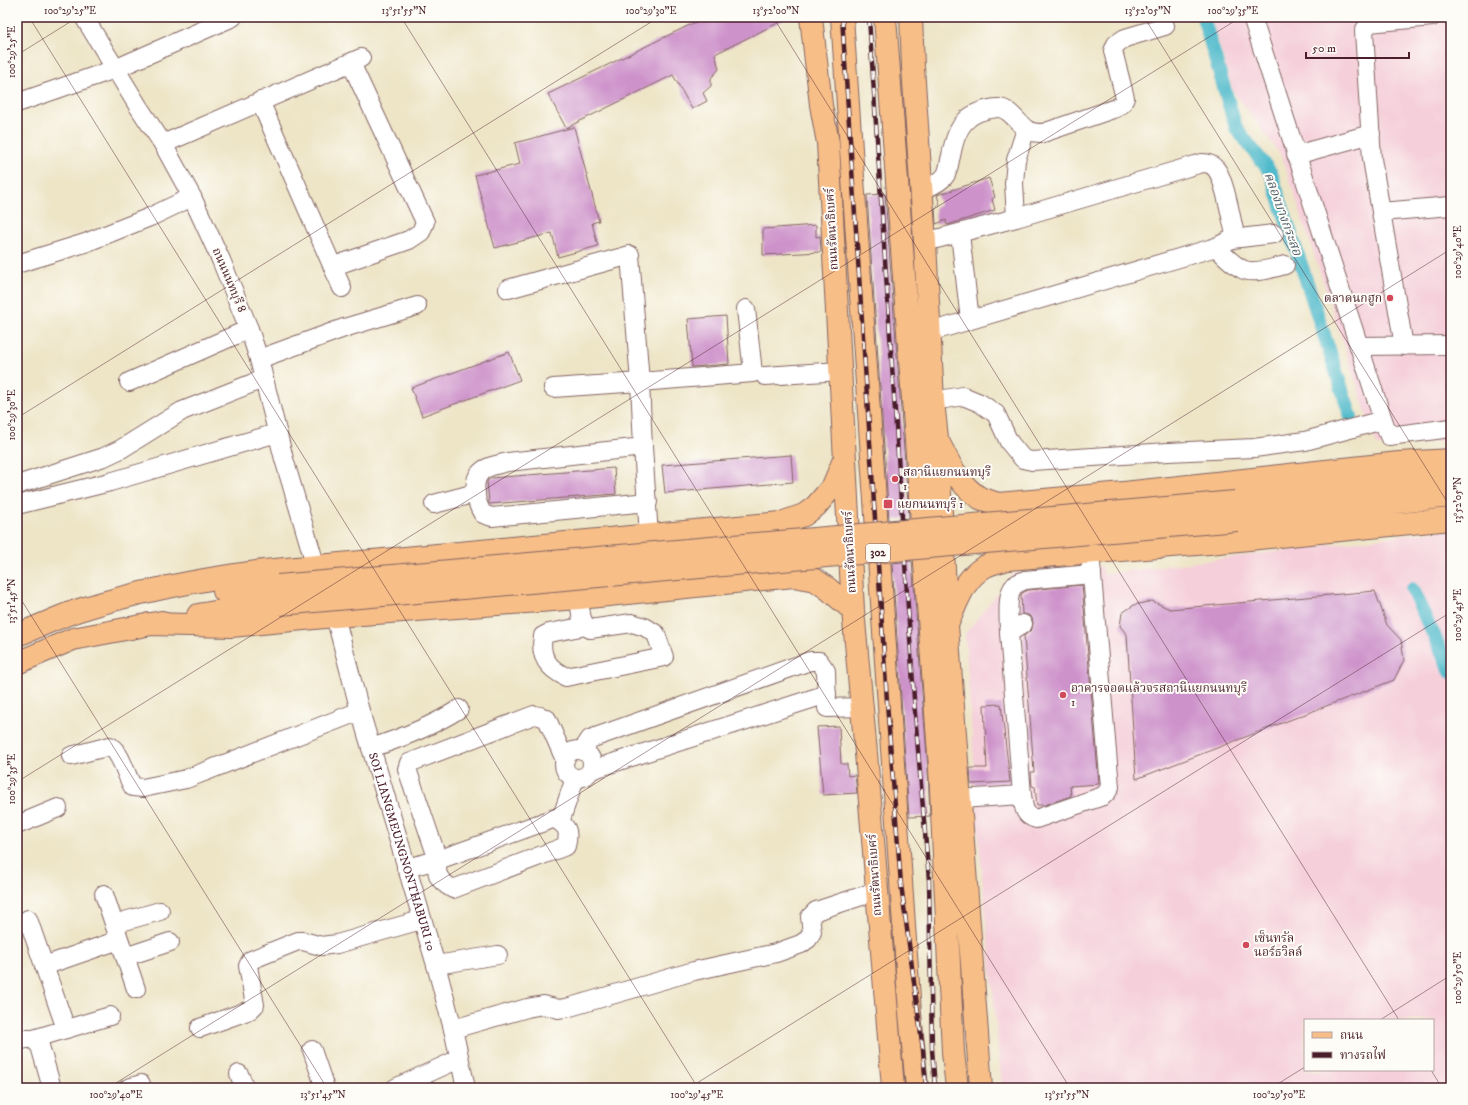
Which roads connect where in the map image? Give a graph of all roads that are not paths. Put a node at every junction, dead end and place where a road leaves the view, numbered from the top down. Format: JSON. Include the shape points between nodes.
{"nodes":[{"id":1,"x":84,"y":17,"type":"edge"},
{"id":2,"x":232,"y":17,"type":"edge"},
{"id":3,"x":811,"y":17,"type":"edge"},
{"id":4,"x":828,"y":17,"type":"edge"},
{"id":5,"x":842,"y":17,"type":"edge"},
{"id":6,"x":885,"y":17,"type":"edge"},
{"id":7,"x":901,"y":17,"type":"edge"},
{"id":8,"x":911,"y":17,"type":"edge"},
{"id":9,"x":1252,"y":17,"type":"edge"},
{"id":10,"x":1432,"y":17,"type":"edge"},
{"id":11,"x":1165,"y":26,"type":"dead end"},
{"id":12,"x":913,"y":67,"type":"junction"},
{"id":13,"x":116,"y":69,"type":"junction"},
{"id":14,"x":260,"y":101,"type":"junction"},
{"id":15,"x":17,"y":103,"type":"edge"},
{"id":16,"x":1026,"y":129,"type":"junction"},
{"id":17,"x":1370,"y":134,"type":"junction"},
{"id":18,"x":828,"y":143,"type":"junction"},
{"id":19,"x":163,"y":144,"type":"junction"},
{"id":20,"x":1296,"y":155,"type":"junction"},
{"id":21,"x":922,"y":190,"type":"junction"},
{"id":22,"x":192,"y":197,"type":"junction"},
{"id":23,"x":1451,"y":206,"type":"edge"},
{"id":24,"x":1381,"y":212,"type":"junction"},
{"id":25,"x":1016,"y":218,"type":"junction"},
{"id":26,"x":960,"y":234,"type":"junction"},
{"id":27,"x":1274,"y":234,"type":"dead end"},
{"id":28,"x":1232,"y":239,"type":"junction"},
{"id":29,"x":925,"y":242,"type":"junction"},
{"id":30,"x":1216,"y":247,"type":"junction"},
{"id":31,"x":17,"y":264,"type":"edge"},
{"id":32,"x":334,"y":266,"type":"junction"},
{"id":33,"x":1285,"y":266,"type":"dead end"},
{"id":34,"x":342,"y":288,"type":"dead end"},
{"id":35,"x":508,"y":289,"type":"dead end"},
{"id":36,"x":417,"y":306,"type":"dead end"},
{"id":37,"x":746,"y":308,"type":"dead end"},
{"id":38,"x":970,"y":320,"type":"junction"},
{"id":39,"x":249,"y":329,"type":"junction"},
{"id":40,"x":930,"y":332,"type":"junction"},
{"id":41,"x":1451,"y":345,"type":"edge"},
{"id":42,"x":1359,"y":346,"type":"junction"},
{"id":43,"x":1404,"y":346,"type":"junction"},
{"id":44,"x":259,"y":359,"type":"junction"},
{"id":45,"x":840,"y":371,"type":"junction"},
{"id":46,"x":765,"y":376,"type":"dead end"},
{"id":47,"x":263,"y":379,"type":"junction"},
{"id":48,"x":129,"y":382,"type":"dead end"},
{"id":49,"x":640,"y":382,"type":"junction"},
{"id":50,"x":553,"y":388,"type":"dead end"},
{"id":51,"x":933,"y":401,"type":"junction"},
{"id":52,"x":1383,"y":420,"type":"junction"},
{"id":53,"x":1451,"y":428,"type":"edge"},
{"id":54,"x":277,"y":433,"type":"junction"},
{"id":55,"x":936,"y":438,"type":"junction"},
{"id":56,"x":643,"y":447,"type":"junction"},
{"id":57,"x":844,"y":458,"type":"junction"},
{"id":58,"x":1451,"y":460,"type":"edge"},
{"id":59,"x":1451,"y":478,"type":"edge"},
{"id":60,"x":17,"y":486,"type":"edge"},
{"id":61,"x":476,"y":493,"type":"junction"},
{"id":62,"x":1451,"y":496,"type":"edge"},
{"id":63,"x":648,"y":502,"type":"junction"},
{"id":64,"x":434,"y":504,"type":"dead end"},
{"id":65,"x":998,"y":504,"type":"junction"},
{"id":66,"x":17,"y":505,"type":"edge"},
{"id":67,"x":1236,"y":511,"type":"junction"},
{"id":68,"x":1451,"y":519,"type":"edge"},
{"id":69,"x":781,"y":523,"type":"junction"},
{"id":70,"x":650,"y":536,"type":"junction"},
{"id":71,"x":1090,"y":552,"type":"junction"},
{"id":72,"x":1008,"y":559,"type":"junction"},
{"id":73,"x":316,"y":567,"type":"junction"},
{"id":74,"x":1092,"y":574,"type":"junction"},
{"id":75,"x":794,"y":576,"type":"junction"},
{"id":76,"x":279,"y":595,"type":"junction"},
{"id":77,"x":133,"y":596,"type":"junction"},
{"id":78,"x":579,"y":598,"type":"junction"},
{"id":79,"x":853,"y":610,"type":"junction"},
{"id":80,"x":335,"y":616,"type":"junction"},
{"id":81,"x":149,"y":624,"type":"junction"},
{"id":82,"x":947,"y":625,"type":"junction"},
{"id":83,"x":586,"y":626,"type":"junction"},
{"id":84,"x":17,"y":635,"type":"edge"},
{"id":85,"x":17,"y":663,"type":"edge"},
{"id":86,"x":827,"y":694,"type":"junction"},
{"id":87,"x":862,"y":707,"type":"junction"},
{"id":88,"x":459,"y":709,"type":"dead end"},
{"id":89,"x":360,"y":711,"type":"junction"},
{"id":90,"x":371,"y":748,"type":"junction"},
{"id":91,"x":582,"y":751,"type":"junction"},
{"id":92,"x":71,"y":756,"type":"dead end"},
{"id":93,"x":565,"y":760,"type":"junction"},
{"id":94,"x":591,"y":770,"type":"junction"},
{"id":95,"x":575,"y":778,"type":"junction"},
{"id":96,"x":1022,"y":796,"type":"junction"},
{"id":97,"x":960,"y":799,"type":"junction"},
{"id":98,"x":58,"y":808,"type":"dead end"},
{"id":99,"x":560,"y":822,"type":"junction"},
{"id":100,"x":17,"y":825,"type":"edge"},
{"id":101,"x":438,"y":860,"type":"junction"},
{"id":102,"x":406,"y":868,"type":"junction"},
{"id":103,"x":877,"y":891,"type":"junction"},
{"id":104,"x":104,"y":894,"type":"dead end"},
{"id":105,"x":160,"y":911,"type":"dead end"},
{"id":106,"x":28,"y":919,"type":"dead end"},
{"id":107,"x":422,"y":920,"type":"junction"},
{"id":108,"x":117,"y":932,"type":"junction"},
{"id":109,"x":170,"y":942,"type":"dead end"},
{"id":110,"x":498,"y":954,"type":"dead end"},
{"id":111,"x":125,"y":957,"type":"junction"},
{"id":112,"x":436,"y":965,"type":"junction"},
{"id":113,"x":44,"y":966,"type":"junction"},
{"id":114,"x":136,"y":989,"type":"dead end"},
{"id":115,"x":110,"y":1016,"type":"dead end"},
{"id":116,"x":200,"y":1028,"type":"dead end"},
{"id":117,"x":66,"y":1029,"type":"junction"},
{"id":118,"x":453,"y":1029,"type":"junction"},
{"id":119,"x":25,"y":1041,"type":"edge"},
{"id":120,"x":312,"y":1050,"type":"dead end"},
{"id":121,"x":459,"y":1059,"type":"junction"},
{"id":122,"x":52,"y":1088,"type":"edge"},
{"id":123,"x":325,"y":1088,"type":"edge"},
{"id":124,"x":395,"y":1088,"type":"edge"},
{"id":125,"x":466,"y":1088,"type":"edge"},
{"id":126,"x":893,"y":1088,"type":"edge"},
{"id":127,"x":917,"y":1088,"type":"edge"},
{"id":128,"x":957,"y":1088,"type":"edge"},
{"id":129,"x":981,"y":1088,"type":"edge"}],
"edges":[{"from":1,"to":13,"type":"street","name":"ถนนนนทบุรี 8"},
{"from":2,"to":13,"type":"street"},
{"from":3,"to":18,"type":"main road","name":"ถนนรัตนาธิเบศร์","number":"302"},
{"from":4,"to":18,"type":"main road"},
{"from":5,"to":127,"type":"main road","name":"ถนนรัตนาธิเบศร์","number":"302","via":[[909,1005]]},
{"from":6,"to":128,"type":"main road","via":[[940,768],[953,1052]]},
{"from":7,"to":12,"type":"main road","via":[[902,31]]},
{"from":8,"to":12,"type":"main road"},
{"from":9,"to":20,"type":"street"},
{"from":10,"to":17,"type":"street","via":[[1369,23],[1366,26],[1364,31]]},
{"from":11,"to":16,"type":"street","via":[[1125,38],[1116,44],[1113,51],[1125,98],[1122,104],[1043,133]]},
{"from":12,"to":21,"type":"main road"},
{"from":13,"to":15,"type":"street"},
{"from":13,"to":19,"type":"street","name":"ถนนนนทบุรี 8"},
{"from":14,"to":19,"type":"street"},
{"from":14,"to":32,"type":"street"},
{"from":14,"to":32,"type":"street","via":[[356,60],[425,222],[421,232],[409,240]]},
{"from":16,"to":21,"type":"street","via":[[1010,113],[999,108],[975,113],[961,124],[954,140],[945,177]]},
{"from":16,"to":25,"type":"street","via":[[1016,160]]},
{"from":17,"to":20,"type":"street"},
{"from":17,"to":24,"type":"street"},
{"from":18,"to":45,"type":"main road","name":"ถนนรัตนาธิเบศร์","number":"302"},
{"from":19,"to":22,"type":"street","name":"ถนนนนทบุรี 8"},
{"from":20,"to":42,"type":"street"},
{"from":21,"to":29,"type":"main road"},
{"from":22,"to":31,"type":"street","via":[[85,243]]},
{"from":22,"to":39,"type":"street","name":"ถนนนนทบุรี 8"},
{"from":23,"to":24,"type":"street"},
{"from":24,"to":43,"type":"street"},
{"from":25,"to":26,"type":"street"},
{"from":25,"to":28,"type":"street","via":[[1202,163],[1216,168],[1221,178],[1235,234]]},
{"from":26,"to":29,"type":"street"},
{"from":26,"to":38,"type":"street"},
{"from":27,"to":28,"type":"street"},
{"from":28,"to":30,"type":"street"},
{"from":29,"to":40,"type":"main road"},
{"from":30,"to":33,"type":"street","via":[[1244,270],[1262,271]]},
{"from":30,"to":38,"type":"street"},
{"from":32,"to":34,"type":"street"},
{"from":35,"to":49,"type":"street","via":[[630,255]]},
{"from":36,"to":44,"type":"street","via":[[344,328]]},
{"from":37,"to":49,"type":"street","via":[[753,373]]},
{"from":38,"to":40,"type":"street"},
{"from":39,"to":44,"type":"street","name":"ถนนนนทบุรี 8"},
{"from":39,"to":48,"type":"street"},
{"from":40,"to":51,"type":"main road"},
{"from":41,"to":43,"type":"street"},
{"from":42,"to":43,"type":"street"},
{"from":42,"to":52,"type":"street"},
{"from":44,"to":47,"type":"street","name":"ถนนนนทบุรี 8"},
{"from":45,"to":46,"type":"street"},
{"from":45,"to":57,"type":"main road","name":"ถนนรัตนาธิเบศร์","number":"302"},
{"from":47,"to":54,"type":"street","name":"ถนนนนทบุรี 8"},
{"from":47,"to":60,"type":"street","via":[[182,411],[104,457]]},
{"from":49,"to":50,"type":"street"},
{"from":49,"to":56,"type":"street"},
{"from":51,"to":52,"type":"street","via":[[963,396],[980,403],[996,414],[1009,442],[1023,459],[1032,461],[1254,448],[1305,441]]},
{"from":51,"to":55,"type":"main road"},
{"from":52,"to":53,"type":"street","via":[[1389,436]]},
{"from":54,"to":66,"type":"street"},
{"from":54,"to":73,"type":"street","name":"ถนนนนทบุรี 8"},
{"from":55,"to":65,"type":"main road","via":[[955,474],[966,488],[981,498]]},
{"from":55,"to":82,"type":"main road"},
{"from":56,"to":61,"type":"street","via":[[508,462],[481,472],[476,482]]},
{"from":56,"to":63,"type":"street"},
{"from":57,"to":69,"type":"main road","via":[[833,486],[816,506],[804,515]]},
{"from":57,"to":79,"type":"main road","name":"ถนนรัตนาธิเบศร์","number":"302"},
{"from":58,"to":65,"type":"main road","via":[[1399,463]]},
{"from":59,"to":67,"type":"main road"},
{"from":61,"to":63,"type":"street","via":[[478,507],[483,514],[492,517]]},
{"from":61,"to":64,"type":"street"},
{"from":62,"to":67,"type":"main road"},
{"from":63,"to":70,"type":"street"},
{"from":65,"to":72,"type":"main road","via":[[981,528],[983,541],[988,551]]},
{"from":67,"to":76,"type":"main road","bridge":true},
{"from":68,"to":71,"type":"main road"},
{"from":69,"to":70,"type":"main road"},
{"from":69,"to":75,"type":"main road","via":[[800,526],[810,538],[813,549],[810,562]]},
{"from":70,"to":73,"type":"main road"},
{"from":71,"to":72,"type":"main road"},
{"from":71,"to":74,"type":"street"},
{"from":72,"to":82,"type":"main road","via":[[985,566],[972,576],[963,588]]},
{"from":73,"to":77,"type":"main road","via":[[215,577]]},
{"from":74,"to":96,"type":"street","via":[[1025,580],[1018,582],[1010,595],[1016,628]]},
{"from":74,"to":96,"type":"street","via":[[1110,787],[1103,796],[1036,819],[1024,810]]},
{"from":75,"to":78,"type":"main road"},
{"from":75,"to":79,"type":"main road","via":[[815,580]]},
{"from":76,"to":77,"type":"main road","via":[[236,590]]},
{"from":76,"to":81,"type":"main road","via":[[242,607]]},
{"from":77,"to":84,"type":"main road","via":[[78,611]]},
{"from":78,"to":80,"type":"main road"},
{"from":78,"to":83,"type":"street","via":[[582,622]]},
{"from":79,"to":87,"type":"main road","name":"ถนนรัตนาธิเบศร์","number":"302"},
{"from":80,"to":81,"type":"main road","via":[[231,626]]},
{"from":80,"to":89,"type":"street","name":"SOI LIANGMEUNGNONTHABURI 10"},
{"from":81,"to":85,"type":"main road","via":[[73,639]]},
{"from":82,"to":97,"type":"main road"},
{"from":83,"to":83,"type":"street","via":[[542,636],[541,643],[546,662],[553,670],[566,677],[664,657],[656,634],[645,628],[632,624],[590,629]]},
{"from":86,"to":87,"type":"street","via":[[827,708]]},
{"from":86,"to":91,"type":"street","via":[[826,671],[819,661],[810,661],[590,739]]},
{"from":86,"to":94,"type":"street"},
{"from":87,"to":103,"type":"main road","name":"ถนนรัตนาธิเบศร์","number":"302"},
{"from":88,"to":90,"type":"street","via":[[424,728]]},
{"from":89,"to":90,"type":"street","name":"SOI LIANGMEUNGNONTHABURI 10"},
{"from":89,"to":92,"type":"street","via":[[186,779],[143,788],[133,786],[116,750],[110,746]]},
{"from":90,"to":102,"type":"street","name":"SOI LIANGMEUNGNONTHABURI 10"},
{"from":91,"to":93,"type":"street","via":[[570,753]]},
{"from":91,"to":94,"type":"street","via":[[592,761]]},
{"from":93,"to":95,"type":"street","via":[[567,773]]},
{"from":93,"to":101,"type":"street","via":[[547,719],[534,715],[409,763],[407,769]]},
{"from":94,"to":95,"type":"street","via":[[584,777]]},
{"from":95,"to":99,"type":"street"},
{"from":96,"to":97,"type":"street"},
{"from":97,"to":129,"type":"main road"},
{"from":98,"to":100,"type":"street"},
{"from":99,"to":101,"type":"street","via":[[555,818]]},
{"from":99,"to":101,"type":"street","via":[[565,825],[569,836],[566,846],[452,889],[442,883],[436,870]]},
{"from":101,"to":102,"type":"street"},
{"from":102,"to":107,"type":"street","name":"SOI LIANGMEUNGNONTHABURI 10"},
{"from":103,"to":118,"type":"street","via":[[816,910],[810,918],[812,932],[808,939],[776,953],[694,971],[570,1007],[559,1009],[543,1005],[527,1008]]},
{"from":103,"to":126,"type":"main road","name":"ถนนรัตนาธิเบศร์","number":"302"},
{"from":104,"to":108,"type":"street"},
{"from":105,"to":108,"type":"street"},
{"from":106,"to":113,"type":"street"},
{"from":107,"to":112,"type":"street","name":"SOI LIANGMEUNGNONTHABURI 10"},
{"from":107,"to":116,"type":"street","via":[[337,944],[321,946],[298,941],[251,960],[248,966],[253,1008]]},
{"from":108,"to":111,"type":"street"},
{"from":108,"to":113,"type":"street"},
{"from":109,"to":111,"type":"street"},
{"from":110,"to":112,"type":"street"},
{"from":111,"to":114,"type":"street"},
{"from":112,"to":118,"type":"street","name":"SOI LIANGMEUNGNONTHABURI 10"},
{"from":113,"to":117,"type":"street"},
{"from":115,"to":117,"type":"street"},
{"from":117,"to":119,"type":"street"},
{"from":118,"to":121,"type":"street","name":"SOI LIANGMEUNGNONTHABURI 10"},
{"from":119,"to":122,"type":"street","via":[[40,1046]]},
{"from":120,"to":123,"type":"street"},
{"from":121,"to":124,"type":"street"},
{"from":121,"to":125,"type":"street","name":"SOI LIANGMEUNGNONTHABURI 10"}]}
